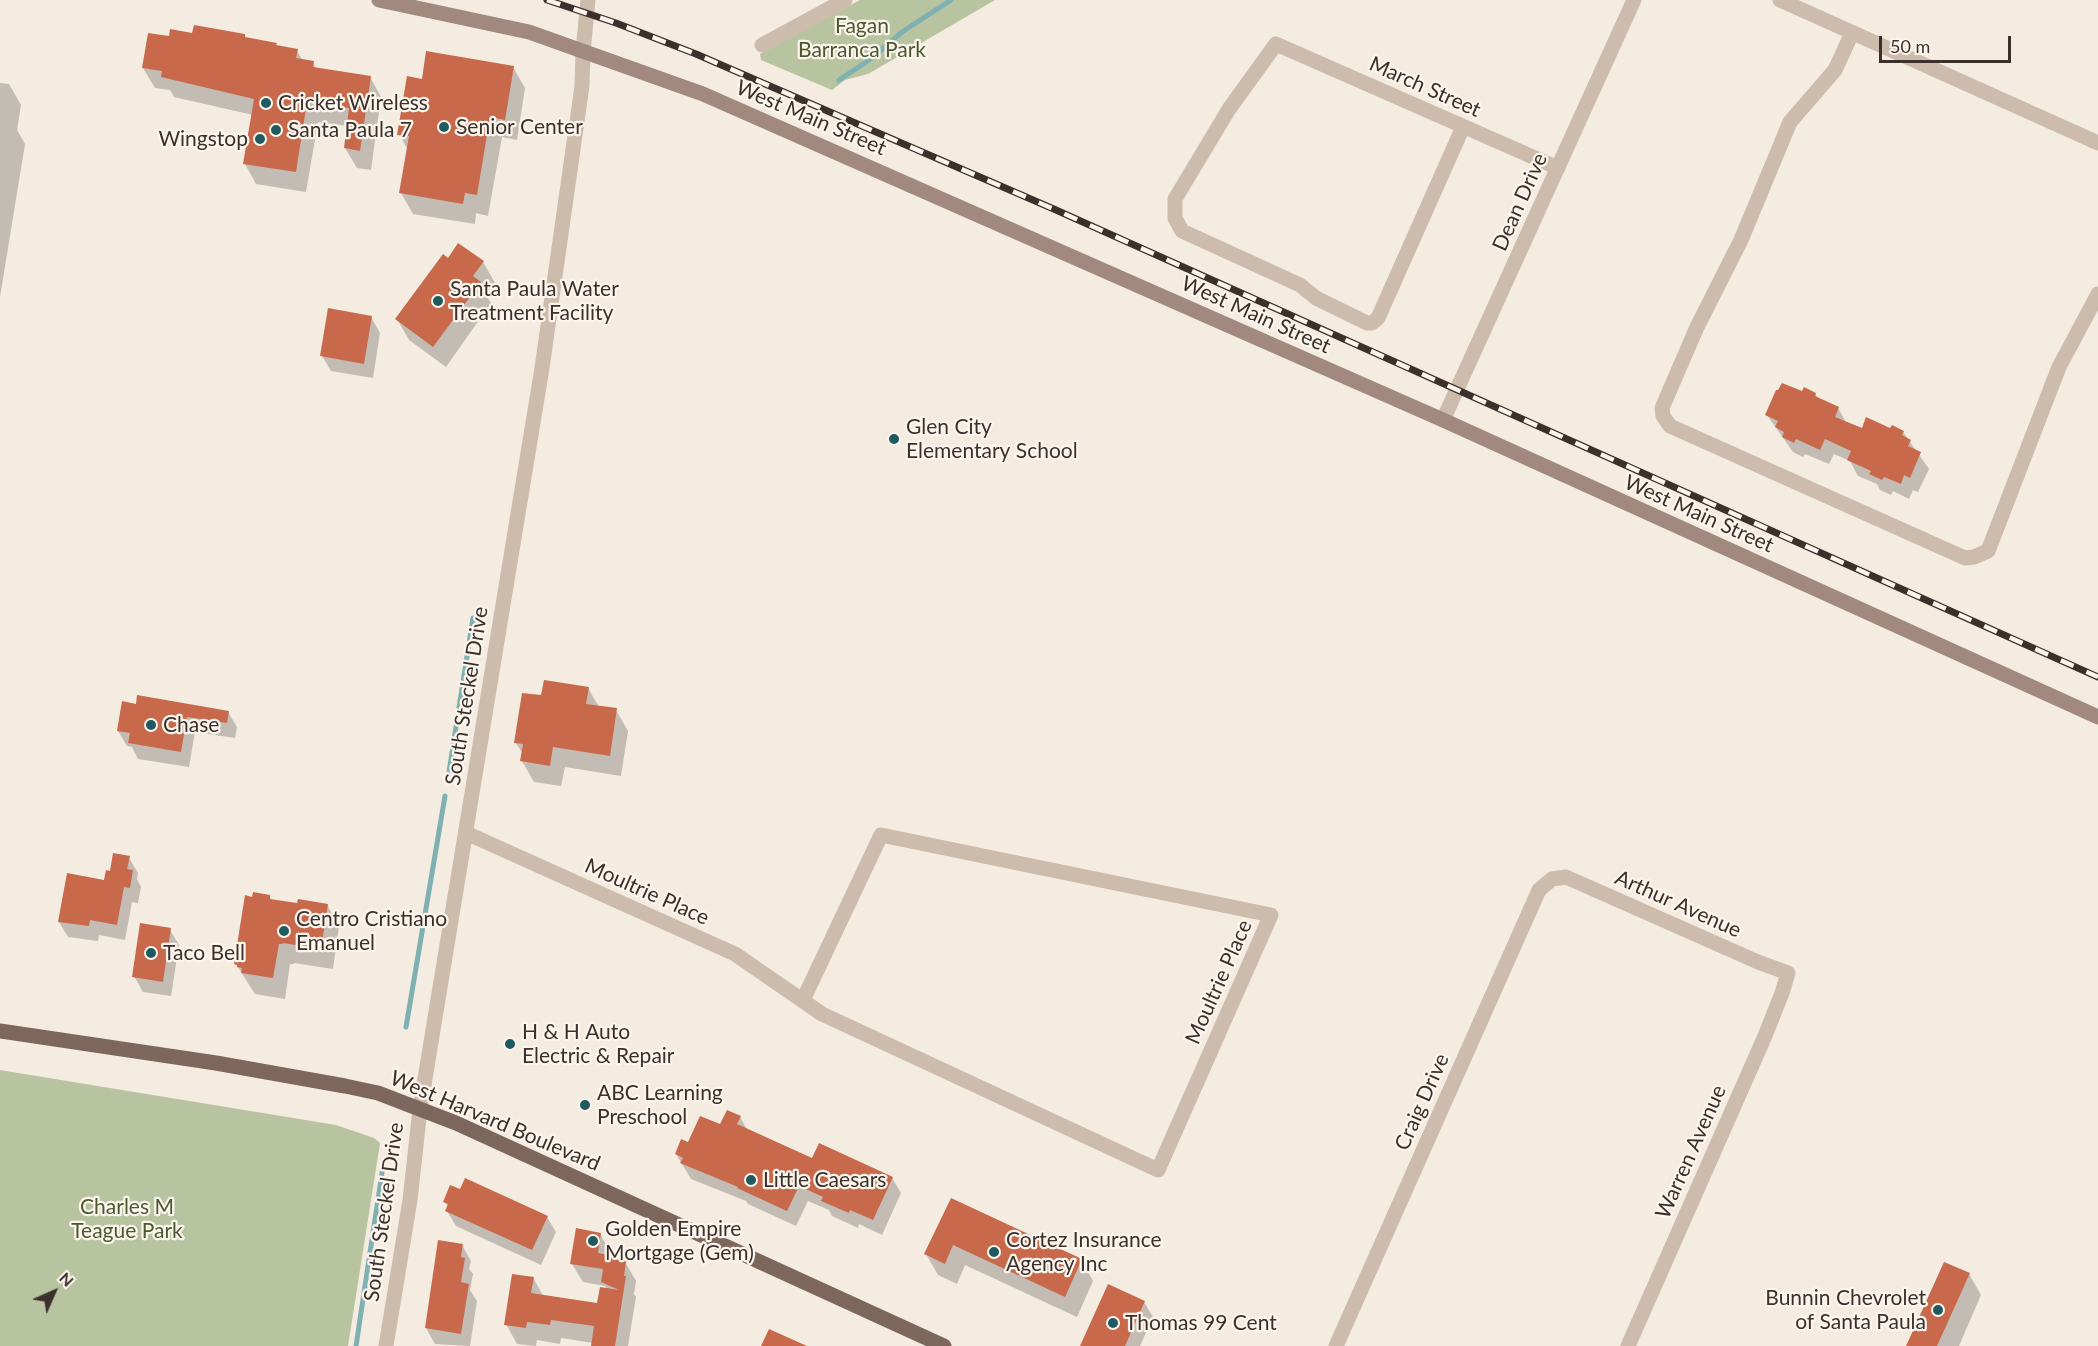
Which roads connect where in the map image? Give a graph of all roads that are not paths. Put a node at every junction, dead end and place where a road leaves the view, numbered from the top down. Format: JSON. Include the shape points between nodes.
{"nodes":[{"id":1,"x":379,"y":0,"type":"edge"},
{"id":2,"x":588,"y":0,"type":"edge"},
{"id":3,"x":845,"y":0,"type":"edge"},
{"id":4,"x":1634,"y":0,"type":"edge"},
{"id":5,"x":1780,"y":0,"type":"edge"},
{"id":6,"x":1852,"y":33,"type":"junction"},
{"id":7,"x":762,"y":45,"type":"dead end"},
{"id":8,"x":583,"y":52,"type":"junction"},
{"id":9,"x":1463,"y":127,"type":"junction"},
{"id":10,"x":2098,"y":143,"type":"edge"},
{"id":11,"x":1558,"y":168,"type":"junction"},
{"id":12,"x":2098,"y":294,"type":"edge"},
{"id":13,"x":1443,"y":420,"type":"junction"},
{"id":14,"x":2098,"y":717,"type":"edge"},
{"id":15,"x":466,"y":833,"type":"junction"},
{"id":16,"x":1552,"y":879,"type":"joint"},
{"id":17,"x":1788,"y":973,"type":"joint"},
{"id":18,"x":803,"y":1000,"type":"junction"},
{"id":19,"x":0,"y":1030,"type":"edge"},
{"id":20,"x":420,"y":1109,"type":"junction"},
{"id":21,"x":386,"y":1346,"type":"edge"},
{"id":22,"x":944,"y":1346,"type":"edge"},
{"id":23,"x":1336,"y":1346,"type":"edge"},
{"id":24,"x":1628,"y":1346,"type":"edge"}],
"edges":[{"from":1,"to":8,"type":"street","name":"West Main Street","via":[[528,32]]},
{"from":2,"to":8,"type":"street","name":"South Steckel Drive"},
{"from":3,"to":7,"type":"street"},
{"from":4,"to":11,"type":"street","name":"Dean Drive"},
{"from":5,"to":6,"type":"street"},
{"from":6,"to":10,"type":"street"},
{"from":6,"to":12,"type":"street","via":[[1835,70],[1790,122],[1741,240],[1662,408],[1670,426],[1965,558],[1974,558],[1988,551],[2059,367]]},
{"from":8,"to":13,"type":"street","name":"West Main Street","via":[[703,94]]},
{"from":8,"to":15,"type":"street","name":"South Steckel Drive","via":[[582,86],[544,357]]},
{"from":9,"to":9,"type":"street","name":"March Street","via":[[1276,44],[1229,109],[1179,192],[1175,218],[1182,231],[1372,323],[1378,318]]},
{"from":9,"to":11,"type":"street","name":"March Street"},
{"from":11,"to":13,"type":"street","name":"Dean Drive"},
{"from":13,"to":14,"type":"street","name":"West Main Street"},
{"from":15,"to":18,"type":"street","name":"Moultrie Place","via":[[735,954]]},
{"from":15,"to":20,"type":"street","name":"South Steckel Drive"},
{"from":16,"to":17,"type":"street","name":"Arthur Avenue","via":[[1566,877]]},
{"from":16,"to":23,"type":"street","name":"Craig Drive","via":[[1539,890]]},
{"from":17,"to":24,"type":"street","name":"Warren Avenue","via":[[1765,1036]]},
{"from":18,"to":18,"type":"street","name":"Moultrie Place","via":[[881,835],[1271,915],[1158,1170],[822,1014]]},
{"from":19,"to":20,"type":"main road","name":"West Harvard Boulevard","via":[[345,1086]]},
{"from":20,"to":21,"type":"street","name":"South Steckel Drive","via":[[410,1200]]},
{"from":20,"to":22,"type":"main road","name":"West Harvard Boulevard"}]}
